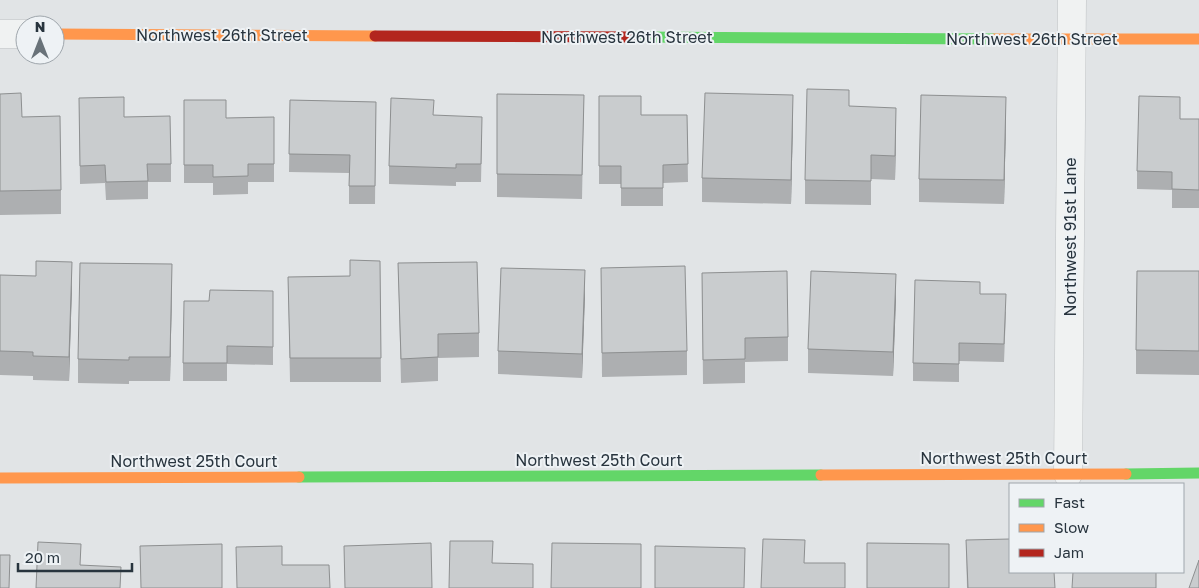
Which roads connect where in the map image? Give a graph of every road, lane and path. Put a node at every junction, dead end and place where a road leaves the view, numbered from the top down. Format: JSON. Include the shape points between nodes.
{"nodes":[{"id":1,"x":1072,"y":0,"type":"edge"},
{"id":2,"x":0,"y":34,"type":"edge"},
{"id":3,"x":15,"y":34,"type":"edge"},
{"id":4,"x":65,"y":34,"type":"edge"},
{"id":5,"x":1071,"y":39,"type":"junction"},
{"id":6,"x":1199,"y":39,"type":"edge"},
{"id":7,"x":1199,"y":473,"type":"edge"},
{"id":8,"x":1068,"y":474,"type":"junction"},
{"id":9,"x":0,"y":478,"type":"edge"}],
"edges":[{"from":1,"to":5,"type":"street","name":"Northwest 91st Lane"},
{"from":2,"to":3,"type":"street"},
{"from":4,"to":5,"type":"street","name":"Northwest 26th Street"},
{"from":5,"to":6,"type":"street","name":"Northwest 26th Street"},
{"from":5,"to":8,"type":"street","name":"Northwest 91st Lane"},
{"from":7,"to":8,"type":"street","name":"Northwest 25th Court"},
{"from":8,"to":9,"type":"street","name":"Northwest 25th Court"}]}
